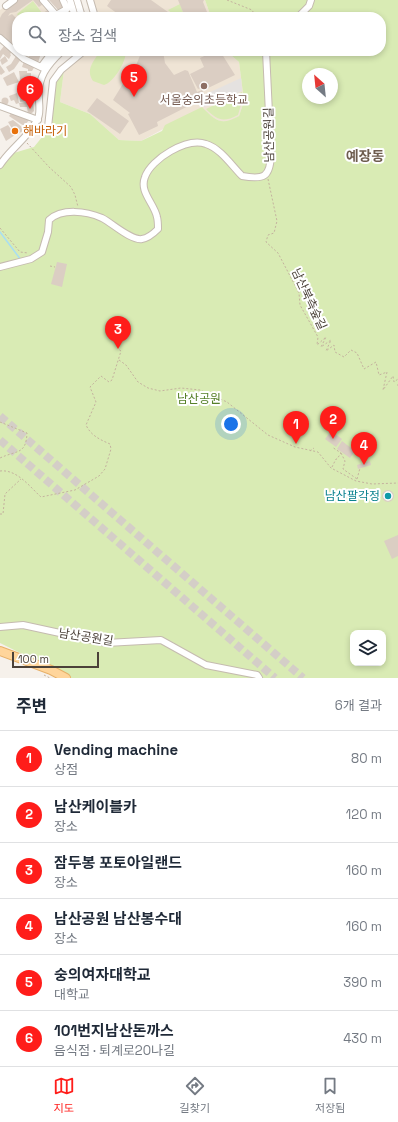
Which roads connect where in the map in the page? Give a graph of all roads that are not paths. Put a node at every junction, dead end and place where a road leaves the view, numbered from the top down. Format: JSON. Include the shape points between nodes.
{"nodes":[{"id":1,"x":14,"y":0,"type":"edge"},
{"id":2,"x":43,"y":0,"type":"edge"},
{"id":3,"x":63,"y":0,"type":"edge"},
{"id":4,"x":70,"y":0,"type":"edge"},
{"id":5,"x":77,"y":0,"type":"edge"},
{"id":6,"x":90,"y":0,"type":"edge"},
{"id":7,"x":311,"y":0,"type":"edge"},
{"id":8,"x":6,"y":6,"type":"dead end"},
{"id":9,"x":54,"y":12,"type":"edge"},
{"id":10,"x":62,"y":12,"type":"edge"},
{"id":11,"x":74,"y":12,"type":"edge"},
{"id":12,"x":81,"y":12,"type":"edge"},
{"id":13,"x":94,"y":12,"type":"edge"},
{"id":14,"x":303,"y":12,"type":"edge"},
{"id":15,"x":0,"y":38,"type":"edge"},
{"id":16,"x":12,"y":48,"type":"edge"},
{"id":17,"x":21,"y":56,"type":"edge"},
{"id":18,"x":49,"y":56,"type":"edge"},
{"id":19,"x":50,"y":56,"type":"edge"},
{"id":20,"x":57,"y":56,"type":"edge"},
{"id":21,"x":78,"y":56,"type":"edge"},
{"id":22,"x":266,"y":56,"type":"edge"},
{"id":23,"x":54,"y":59,"type":"junction"},
{"id":24,"x":43,"y":68,"type":"junction"},
{"id":25,"x":0,"y":106,"type":"edge"},
{"id":26,"x":38,"y":120,"type":"junction"},
{"id":27,"x":48,"y":127,"type":"dead end"},
{"id":28,"x":0,"y":165,"type":"edge"},
{"id":29,"x":0,"y":267,"type":"edge"},
{"id":30,"x":0,"y":627,"type":"edge"},
{"id":31,"x":0,"y":652,"type":"edge"},
{"id":32,"x":61,"y":678,"type":"edge"},
{"id":33,"x":66,"y":678,"type":"edge"},
{"id":34,"x":259,"y":678,"type":"edge"}],
"edges":[{"from":1,"to":8,"type":"street"},
{"from":2,"to":9,"type":"street"},
{"from":3,"to":10,"type":"street","via":[[67,8]]},
{"from":4,"to":11,"type":"street"},
{"from":5,"to":12,"type":"street"},
{"from":6,"to":13,"type":"street"},
{"from":7,"to":14,"type":"street"},
{"from":15,"to":16,"type":"street"},
{"from":17,"to":24,"type":"street"},
{"from":18,"to":23,"type":"street"},
{"from":19,"to":24,"type":"street"},
{"from":20,"to":23,"type":"street"},
{"from":21,"to":27,"type":"street","via":[[53,80]]},
{"from":22,"to":29,"type":"street","name":"남산공원길","via":[[271,155],[270,167],[262,178],[242,176],[205,143],[186,144],[160,157],[145,177],[144,190],[157,217],[158,229],[151,236],[142,239],[133,237],[101,217],[62,212],[49,220],[42,252],[31,259]]},
{"from":23,"to":24,"type":"street"},
{"from":24,"to":26,"type":"street"},
{"from":25,"to":26,"type":"street"},
{"from":26,"to":28,"type":"street"},
{"from":30,"to":34,"type":"street","name":"남산공원길","via":[[23,625],[106,642],[162,640],[206,665],[257,675]]},
{"from":31,"to":32,"type":"main road"},
{"from":31,"to":33,"type":"main road"}]}
